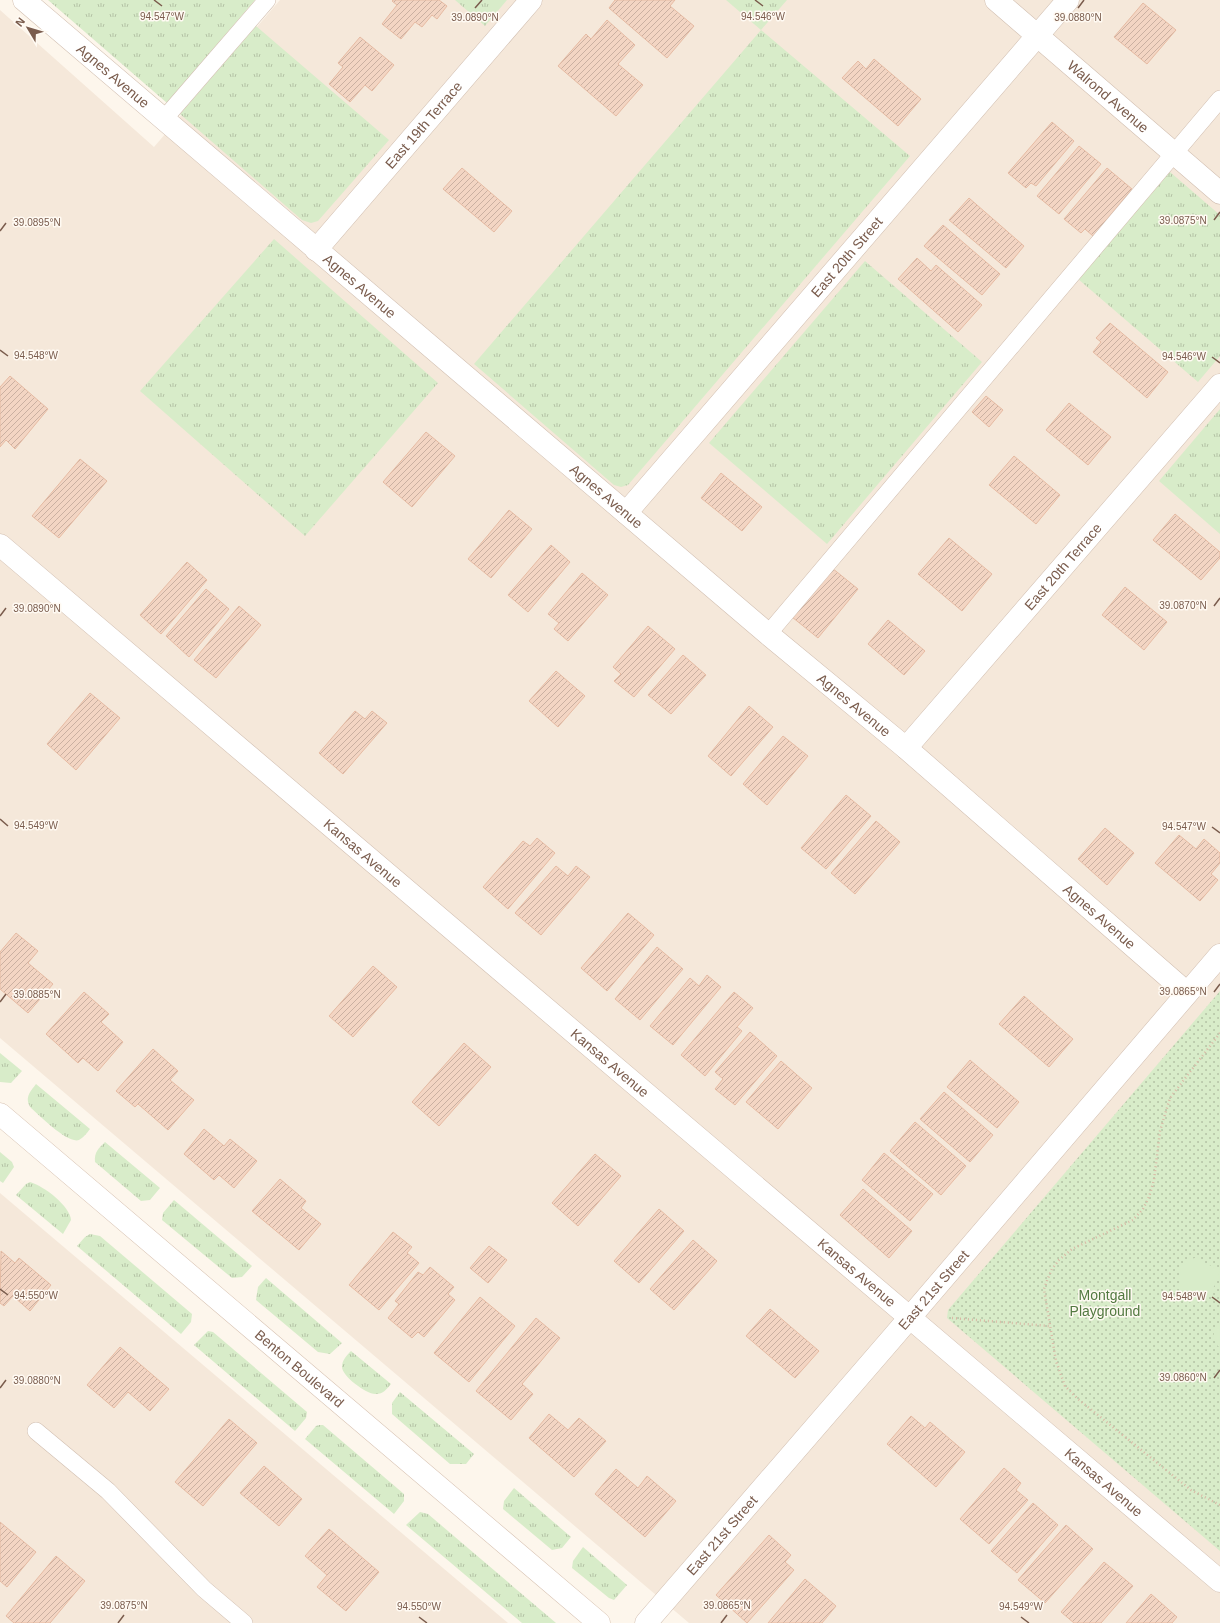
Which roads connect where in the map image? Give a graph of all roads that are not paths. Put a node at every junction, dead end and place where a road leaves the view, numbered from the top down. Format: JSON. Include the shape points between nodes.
{"nodes":[{"id":1,"x":24,"y":0,"type":"edge"},
{"id":2,"x":267,"y":0,"type":"edge"},
{"id":3,"x":531,"y":0,"type":"edge"},
{"id":4,"x":996,"y":0,"type":"edge"},
{"id":5,"x":1068,"y":0,"type":"edge"},
{"id":6,"x":1037,"y":37,"type":"junction"},
{"id":7,"x":1220,"y":99,"type":"edge"},
{"id":8,"x":164,"y":119,"type":"junction"},
{"id":9,"x":1173,"y":153,"type":"junction"},
{"id":10,"x":1220,"y":193,"type":"edge"},
{"id":11,"x":316,"y":250,"type":"junction"},
{"id":12,"x":1220,"y":385,"type":"edge"},
{"id":13,"x":626,"y":513,"type":"junction"},
{"id":14,"x":0,"y":545,"type":"edge"},
{"id":15,"x":768,"y":634,"type":"junction"},
{"id":16,"x":906,"y":748,"type":"junction"},
{"id":17,"x":1220,"y":955,"type":"edge"},
{"id":18,"x":1187,"y":993,"type":"junction"},
{"id":19,"x":0,"y":1114,"type":"edge"},
{"id":20,"x":910,"y":1318,"type":"junction"},
{"id":21,"x":36,"y":1431,"type":"dead end"},
{"id":22,"x":1220,"y":1581,"type":"edge"},
{"id":23,"x":244,"y":1623,"type":"edge"},
{"id":24,"x":599,"y":1623,"type":"edge"},
{"id":25,"x":646,"y":1623,"type":"edge"}],
"edges":[{"from":1,"to":8,"type":"street","name":"Agnes Avenue"},
{"from":2,"to":8,"type":"lane"},
{"from":3,"to":11,"type":"street","name":"East 19th Terrace"},
{"from":4,"to":6,"type":"street","name":"Walrond Avenue"},
{"from":5,"to":6,"type":"street","name":"East 20th Street"},
{"from":6,"to":9,"type":"street","name":"Walrond Avenue"},
{"from":6,"to":13,"type":"street","name":"East 20th Street"},
{"from":7,"to":9,"type":"lane"},
{"from":8,"to":11,"type":"street","name":"Agnes Avenue"},
{"from":9,"to":10,"type":"street","name":"Walrond Avenue"},
{"from":9,"to":15,"type":"lane"},
{"from":11,"to":13,"type":"street","name":"Agnes Avenue"},
{"from":12,"to":16,"type":"street","name":"East 20th Terrace"},
{"from":13,"to":15,"type":"street","name":"Agnes Avenue"},
{"from":14,"to":20,"type":"street","name":"Kansas Avenue"},
{"from":15,"to":16,"type":"street","name":"Agnes Avenue"},
{"from":16,"to":18,"type":"street","name":"Agnes Avenue"},
{"from":17,"to":18,"type":"street","name":"East 21st Street"},
{"from":18,"to":20,"type":"street","name":"East 21st Street"},
{"from":19,"to":24,"type":"street","name":"Benton Boulevard"},
{"from":20,"to":22,"type":"street","name":"Kansas Avenue"},
{"from":20,"to":25,"type":"street","name":"East 21st Street"},
{"from":21,"to":23,"type":"lane","via":[[108,1491],[204,1589]]}]}
